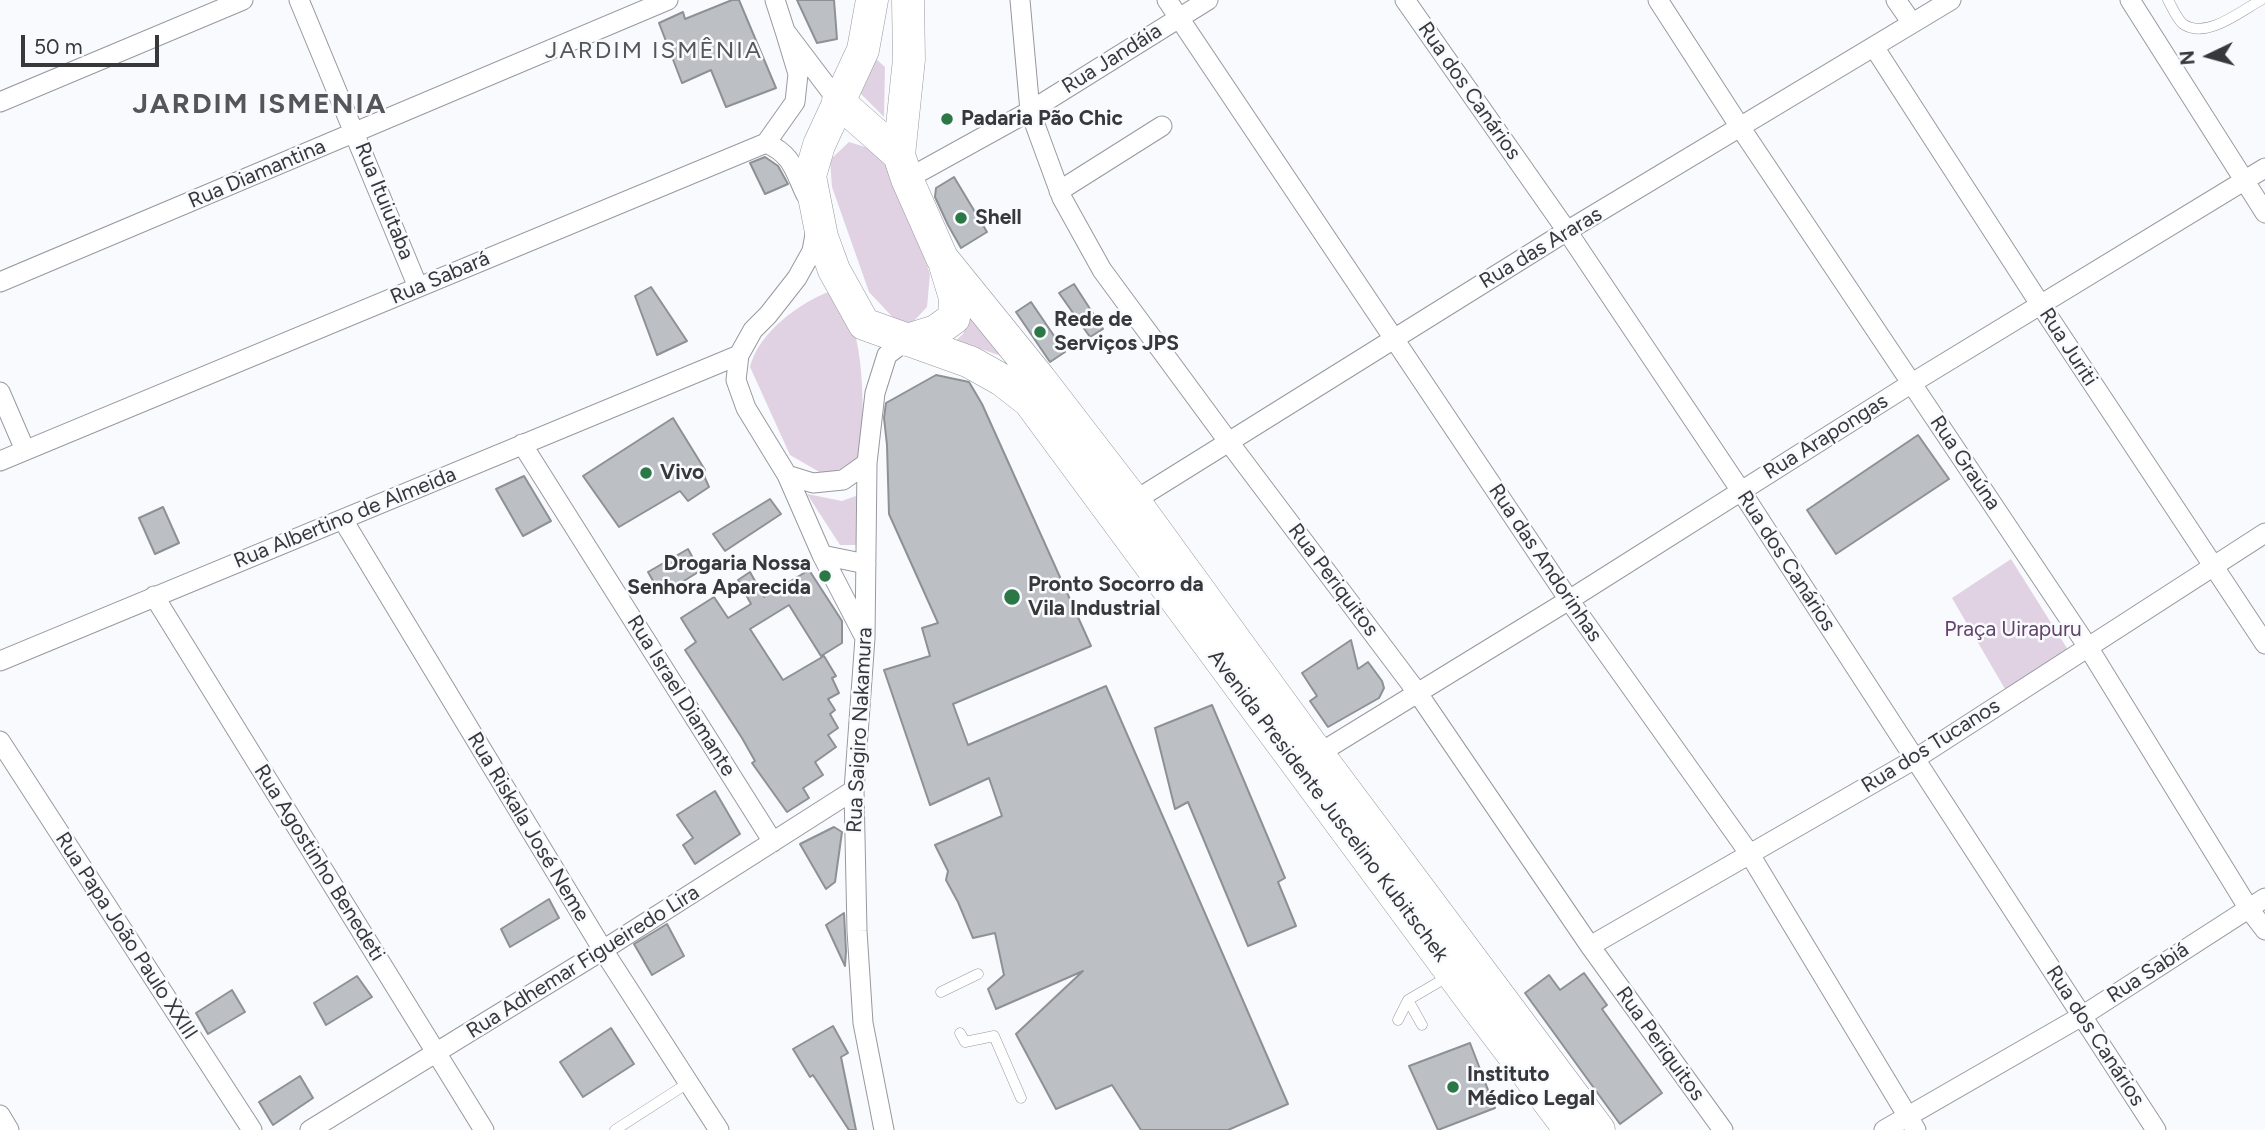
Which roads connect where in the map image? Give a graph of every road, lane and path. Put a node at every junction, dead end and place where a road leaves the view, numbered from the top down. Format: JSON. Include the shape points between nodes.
{"nodes":[{"id":1,"x":243,"y":0,"type":"edge"},
{"id":2,"x":299,"y":0,"type":"edge"},
{"id":3,"x":668,"y":0,"type":"edge"},
{"id":4,"x":775,"y":0,"type":"edge"},
{"id":5,"x":863,"y":0,"type":"edge"},
{"id":6,"x":872,"y":0,"type":"edge"},
{"id":7,"x":908,"y":0,"type":"edge"},
{"id":8,"x":1020,"y":0,"type":"edge"},
{"id":9,"x":1167,"y":0,"type":"edge"},
{"id":10,"x":1208,"y":0,"type":"edge"},
{"id":11,"x":1405,"y":0,"type":"edge"},
{"id":12,"x":1658,"y":0,"type":"edge"},
{"id":13,"x":1896,"y":0,"type":"edge"},
{"id":14,"x":1951,"y":0,"type":"edge"},
{"id":15,"x":2130,"y":0,"type":"edge"},
{"id":16,"x":2168,"y":0,"type":"edge"},
{"id":17,"x":2261,"y":0,"type":"edge"},
{"id":18,"x":1178,"y":18,"type":"junction"},
{"id":19,"x":1912,"y":23,"type":"junction"},
{"id":20,"x":785,"y":31,"type":"junction"},
{"id":21,"x":1874,"y":47,"type":"junction"},
{"id":22,"x":863,"y":50,"type":"junction"},
{"id":23,"x":838,"y":101,"type":"junction"},
{"id":24,"x":0,"y":102,"type":"edge"},
{"id":25,"x":1030,"y":111,"type":"junction"},
{"id":26,"x":1162,"y":126,"type":"dead end"},
{"id":27,"x":1740,"y":127,"type":"junction"},
{"id":28,"x":355,"y":132,"type":"junction"},
{"id":29,"x":766,"y":143,"type":"junction"},
{"id":30,"x":903,"y":167,"type":"junction"},
{"id":31,"x":2265,"y":168,"type":"edge"},
{"id":32,"x":2244,"y":181,"type":"junction"},
{"id":33,"x":1059,"y":191,"type":"junction"},
{"id":34,"x":2265,"y":213,"type":"edge"},
{"id":35,"x":818,"y":219,"type":"junction"},
{"id":36,"x":1567,"y":231,"type":"junction"},
{"id":37,"x":942,"y":258,"type":"junction"},
{"id":38,"x":0,"y":282,"type":"edge"},
{"id":39,"x":418,"y":287,"type":"junction"},
{"id":40,"x":2040,"y":304,"type":"junction"},
{"id":41,"x":1395,"y":337,"type":"junction"},
{"id":42,"x":907,"y":340,"type":"junction"},
{"id":43,"x":740,"y":355,"type":"junction"},
{"id":44,"x":691,"y":377,"type":"junction"},
{"id":45,"x":736,"y":380,"type":"junction"},
{"id":46,"x":1912,"y":383,"type":"junction"},
{"id":47,"x":0,"y":392,"type":"edge"},
{"id":48,"x":1228,"y":441,"type":"junction"},
{"id":49,"x":522,"y":444,"type":"junction"},
{"id":50,"x":24,"y":450,"type":"junction"},
{"id":51,"x":0,"y":461,"type":"edge"},
{"id":52,"x":867,"y":463,"type":"junction"},
{"id":53,"x":787,"y":475,"type":"junction"},
{"id":54,"x":1741,"y":491,"type":"junction"},
{"id":55,"x":1134,"y":501,"type":"junction"},
{"id":56,"x":343,"y":520,"type":"junction"},
{"id":57,"x":2265,"y":533,"type":"edge"},
{"id":58,"x":822,"y":555,"type":"junction"},
{"id":59,"x":866,"y":564,"type":"junction"},
{"id":60,"x":2213,"y":565,"type":"junction"},
{"id":61,"x":154,"y":596,"type":"junction"},
{"id":62,"x":1569,"y":600,"type":"junction"},
{"id":63,"x":865,"y":638,"type":"junction"},
{"id":64,"x":2265,"y":645,"type":"edge"},
{"id":65,"x":2088,"y":647,"type":"junction"},
{"id":66,"x":0,"y":660,"type":"edge"},
{"id":67,"x":1417,"y":692,"type":"junction"},
{"id":68,"x":0,"y":741,"type":"edge"},
{"id":69,"x":1318,"y":754,"type":"junction"},
{"id":70,"x":1915,"y":758,"type":"junction"},
{"id":71,"x":854,"y":790,"type":"junction"},
{"id":72,"x":773,"y":842,"type":"junction"},
{"id":73,"x":1749,"y":853,"type":"junction"},
{"id":74,"x":2257,"y":904,"type":"edge"},
{"id":75,"x":2265,"y":930,"type":"edge"},
{"id":76,"x":1590,"y":946,"type":"junction"},
{"id":77,"x":603,"y":950,"type":"junction"},
{"id":78,"x":978,"y":974,"type":"dead end"},
{"id":79,"x":1452,"y":974,"type":"junction"},
{"id":80,"x":941,"y":992,"type":"dead end"},
{"id":81,"x":1408,"y":1000,"type":"junction"},
{"id":82,"x":2082,"y":1016,"type":"junction"},
{"id":83,"x":1398,"y":1020,"type":"dead end"},
{"id":84,"x":1422,"y":1026,"type":"dead end"},
{"id":85,"x":960,"y":1033,"type":"dead end"},
{"id":86,"x":437,"y":1052,"type":"junction"},
{"id":87,"x":688,"y":1083,"type":"junction"},
{"id":88,"x":1021,"y":1098,"type":"dead end"},
{"id":89,"x":0,"y":1115,"type":"edge"},
{"id":90,"x":1911,"y":1123,"type":"edge"},
{"id":91,"x":9,"y":1130,"type":"edge"},
{"id":92,"x":252,"y":1130,"type":"edge"},
{"id":93,"x":310,"y":1130,"type":"edge"},
{"id":94,"x":484,"y":1130,"type":"edge"},
{"id":95,"x":615,"y":1130,"type":"edge"},
{"id":96,"x":719,"y":1130,"type":"edge"},
{"id":97,"x":884,"y":1130,"type":"edge"},
{"id":98,"x":1570,"y":1130,"type":"edge"},
{"id":99,"x":1599,"y":1130,"type":"edge"},
{"id":100,"x":1723,"y":1130,"type":"edge"},
{"id":101,"x":1884,"y":1130,"type":"edge"},
{"id":102,"x":2156,"y":1130,"type":"edge"}],
"edges":[{"from":1,"to":24,"type":"street"},
{"from":2,"to":28,"type":"street","name":"Rua Ituiutaba"},
{"from":3,"to":28,"type":"street","name":"Rua Diamantina"},
{"from":4,"to":20,"type":"street"},
{"from":5,"to":22,"type":"street"},
{"from":6,"to":22,"type":"main road","name":"Avenida Presidente Juscelino Kubitschek"},
{"from":7,"to":30,"type":"main road","name":"Avenida Presidente Juscelino Kubitschek"},
{"from":8,"to":25,"type":"street","name":"Rua Periquitos"},
{"from":9,"to":18,"type":"street","name":"Rua das Andorinhas"},
{"from":10,"to":18,"type":"street","name":"Rua Jandáia"},
{"from":11,"to":36,"type":"street","name":"Rua dos Canários"},
{"from":12,"to":27,"type":"street","name":"Rua Graúna"},
{"from":13,"to":19,"type":"street"},
{"from":14,"to":19,"type":"street","name":"Rua das Araras"},
{"from":15,"to":32,"type":"street"},
{"from":16,"to":17,"type":"lane","via":[[2182,23],[2194,28],[2217,24]]},
{"from":18,"to":25,"type":"street","name":"Rua Jandáia"},
{"from":18,"to":41,"type":"street","name":"Rua das Andorinhas"},
{"from":19,"to":21,"type":"street","name":"Rua das Araras"},
{"from":20,"to":23,"type":"street"},
{"from":20,"to":29,"type":"street","via":[[798,74],[795,102]]},
{"from":21,"to":27,"type":"street","name":"Rua das Araras"},
{"from":21,"to":40,"type":"street","name":"Rua Juriti"},
{"from":22,"to":23,"type":"main road","name":"Avenida Presidente Juscelino Kubitschek"},
{"from":23,"to":30,"type":"main road"},
{"from":23,"to":35,"type":"main road","name":"Avenida Presidente Juscelino Kubitschek","via":[[810,176]]},
{"from":25,"to":30,"type":"street","name":"Rua Jandáia"},
{"from":25,"to":33,"type":"street","name":"Rua Periquitos"},
{"from":26,"to":33,"type":"street"},
{"from":27,"to":36,"type":"street","name":"Rua das Araras"},
{"from":27,"to":46,"type":"street","name":"Rua Graúna"},
{"from":28,"to":38,"type":"street","name":"Rua Diamantina"},
{"from":28,"to":39,"type":"street","name":"Rua Ituiutaba"},
{"from":29,"to":35,"type":"street","via":[[790,160]]},
{"from":29,"to":39,"type":"street","name":"Rua Sabará"},
{"from":30,"to":37,"type":"main road","name":"Avenida Presidente Juscelino Kubitschek"},
{"from":31,"to":32,"type":"street","name":"Rua Arapongas"},
{"from":32,"to":34,"type":"street"},
{"from":32,"to":40,"type":"street","name":"Rua Arapongas"},
{"from":33,"to":48,"type":"street","name":"Rua Periquitos","via":[[1102,270]]},
{"from":35,"to":42,"type":"main road","name":"Avenida Presidente Juscelino Kubitschek","via":[[834,270],[864,324]]},
{"from":35,"to":43,"type":"street","via":[[812,251],[797,278],[753,330]]},
{"from":36,"to":41,"type":"street","name":"Rua das Araras"},
{"from":36,"to":54,"type":"street","name":"Rua dos Canários"},
{"from":37,"to":42,"type":"main road","via":[[955,298],[954,318],[936,331]]},
{"from":37,"to":55,"type":"main road","name":"Avenida Presidente Juscelino Kubitschek"},
{"from":39,"to":50,"type":"street","name":"Rua Sabará"},
{"from":40,"to":46,"type":"street","name":"Rua Arapongas"},
{"from":40,"to":60,"type":"street","name":"Rua Juriti"},
{"from":41,"to":48,"type":"street","name":"Rua das Araras"},
{"from":41,"to":62,"type":"street","name":"Rua das Andorinhas"},
{"from":42,"to":52,"type":"street","name":"Rua Saigiro Nakamura","via":[[887,355],[875,393]]},
{"from":42,"to":79,"type":"main road","name":"Avenida Presidente Juscelino Kubitschek","via":[[970,362],[1029,401]]},
{"from":43,"to":44,"type":"street","name":"Rua Albertino de Almeida"},
{"from":43,"to":45,"type":"street"},
{"from":44,"to":45,"type":"street","name":"Rua Albertino de Almeida"},
{"from":44,"to":49,"type":"street","name":"Rua Albertino de Almeida"},
{"from":45,"to":53,"type":"street","via":[[746,408]]},
{"from":46,"to":54,"type":"street","name":"Rua Arapongas"},
{"from":46,"to":65,"type":"street","name":"Rua Graúna"},
{"from":47,"to":50,"type":"street"},
{"from":48,"to":55,"type":"street","name":"Rua das Araras"},
{"from":48,"to":67,"type":"street","name":"Rua Periquitos"},
{"from":49,"to":56,"type":"street","name":"Rua Albertino de Almeida"},
{"from":49,"to":72,"type":"street","name":"Rua Israel Diamante"},
{"from":50,"to":51,"type":"street","name":"Rua Sabará"},
{"from":52,"to":53,"type":"street","via":[[843,480],[813,483]]},
{"from":52,"to":59,"type":"street","name":"Rua Saigiro Nakamura"},
{"from":53,"to":58,"type":"street"},
{"from":54,"to":62,"type":"street","name":"Rua Arapongas"},
{"from":54,"to":70,"type":"street","name":"Rua dos Canários"},
{"from":55,"to":69,"type":"main road","name":"Avenida Presidente Juscelino Kubitschek"},
{"from":56,"to":61,"type":"street","name":"Rua Albertino de Almeida"},
{"from":56,"to":77,"type":"street","name":"Rua Riskala José Neme"},
{"from":57,"to":60,"type":"street","name":"Rua dos Tucanos"},
{"from":58,"to":59,"type":"street"},
{"from":58,"to":63,"type":"street"},
{"from":59,"to":63,"type":"street","name":"Rua Saigiro Nakamura"},
{"from":60,"to":64,"type":"street","name":"Rua Juriti"},
{"from":60,"to":65,"type":"street","name":"Rua dos Tucanos"},
{"from":61,"to":66,"type":"street","name":"Rua Albertino de Almeida"},
{"from":61,"to":86,"type":"street","name":"Rua Agostinho Benedeti"},
{"from":62,"to":67,"type":"street","name":"Rua Arapongas"},
{"from":62,"to":73,"type":"street","name":"Rua das Andorinhas"},
{"from":63,"to":71,"type":"street","name":"Rua Saigiro Nakamura"},
{"from":65,"to":70,"type":"street","name":"Rua dos Tucanos"},
{"from":65,"to":74,"type":"street","name":"Rua Graúna"},
{"from":67,"to":69,"type":"street","name":"Rua Arapongas"},
{"from":67,"to":76,"type":"street","name":"Rua Periquitos"},
{"from":68,"to":92,"type":"street","name":"Rua Papa João Paulo XXIII"},
{"from":69,"to":99,"type":"main road","name":"Avenida Presidente Juscelino Kubitschek"},
{"from":70,"to":73,"type":"street","name":"Rua dos Tucanos"},
{"from":70,"to":82,"type":"street","name":"Rua dos Canários"},
{"from":71,"to":72,"type":"street","name":"Rua Adhemar Figueiredo Lira"},
{"from":71,"to":97,"type":"street","name":"Rua Saigiro Nakamura","via":[[863,1023]]},
{"from":72,"to":77,"type":"street","name":"Rua Adhemar Figueiredo Lira"},
{"from":73,"to":76,"type":"street","name":"Rua dos Tucanos"},
{"from":73,"to":90,"type":"street","name":"Rua das Andorinhas"},
{"from":74,"to":75,"type":"street","name":"Rua Graúna"},
{"from":74,"to":82,"type":"street","name":"Rua Sabiá"},
{"from":76,"to":100,"type":"street","name":"Rua Periquitos"},
{"from":77,"to":86,"type":"street","name":"Rua Adhemar Figueiredo Lira"},
{"from":77,"to":87,"type":"street","name":"Rua Riskala José Neme"},
{"from":78,"to":80,"type":"lane"},
{"from":79,"to":81,"type":"lane"},
{"from":79,"to":98,"type":"main road","name":"Avenida Presidente Juscelino Kubitschek"},
{"from":81,"to":83,"type":"lane"},
{"from":81,"to":84,"type":"lane"},
{"from":82,"to":90,"type":"street","name":"Rua Sabiá"},
{"from":82,"to":102,"type":"street","name":"Rua dos Canários"},
{"from":85,"to":88,"type":"lane","via":[[965,1042],[994,1036]]},
{"from":86,"to":93,"type":"street","name":"Rua Adhemar Figueiredo Lira"},
{"from":86,"to":94,"type":"street","name":"Rua Agostinho Benedeti"},
{"from":87,"to":95,"type":"lane"},
{"from":87,"to":96,"type":"street","name":"Rua Riskala José Neme"},
{"from":89,"to":91,"type":"street"},
{"from":90,"to":101,"type":"street","name":"Rua Sabiá"}]}
